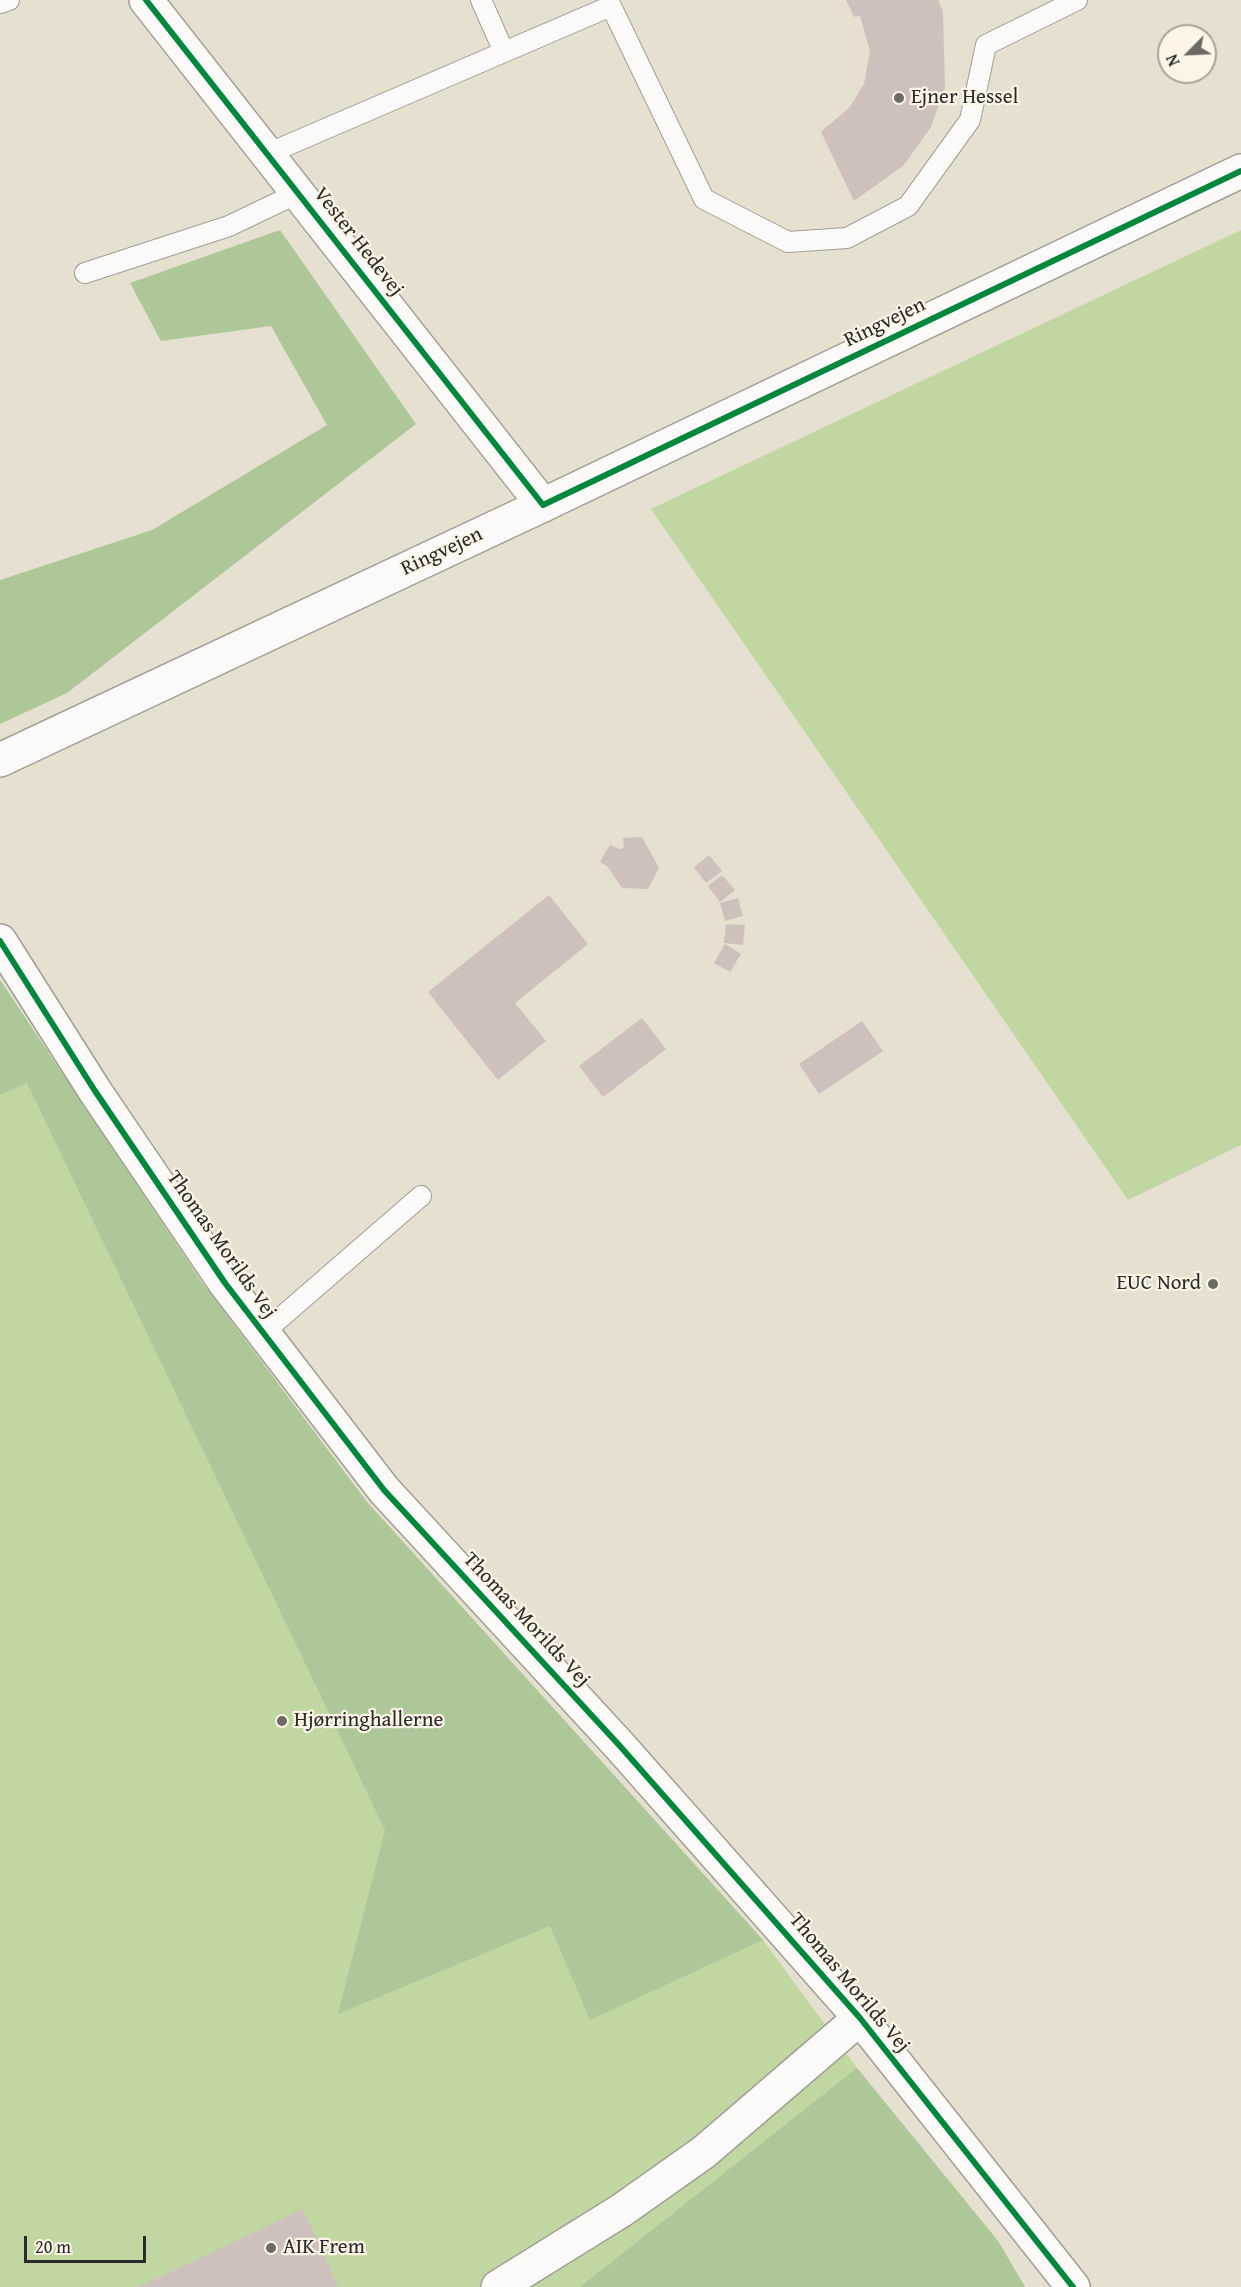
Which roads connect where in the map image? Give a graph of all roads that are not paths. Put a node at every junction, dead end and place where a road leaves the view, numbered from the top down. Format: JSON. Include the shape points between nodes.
{"nodes":[{"id":1,"x":9,"y":0,"type":"edge"},
{"id":2,"x":147,"y":0,"type":"edge"},
{"id":3,"x":481,"y":0,"type":"edge"},
{"id":4,"x":1077,"y":0,"type":"edge"},
{"id":5,"x":0,"y":3,"type":"edge"},
{"id":6,"x":504,"y":52,"type":"junction"},
{"id":7,"x":267,"y":154,"type":"junction"},
{"id":8,"x":1241,"y":171,"type":"edge"},
{"id":9,"x":298,"y":194,"type":"junction"},
{"id":10,"x":85,"y":273,"type":"dead end"},
{"id":11,"x":543,"y":505,"type":"junction"},
{"id":12,"x":0,"y":760,"type":"edge"},
{"id":13,"x":0,"y":941,"type":"edge"},
{"id":14,"x":421,"y":1196,"type":"dead end"},
{"id":15,"x":263,"y":1333,"type":"junction"},
{"id":16,"x":860,"y":2018,"type":"junction"},
{"id":17,"x":498,"y":2287,"type":"edge"},
{"id":18,"x":1072,"y":2287,"type":"edge"}],
"edges":[{"from":1,"to":5,"type":"lane"},
{"from":2,"to":7,"type":"street","name":"Vester Hedevej"},
{"from":3,"to":6,"type":"lane"},
{"from":4,"to":6,"type":"lane","via":[[986,45],[970,120],[908,206],[847,238],[788,242],[704,199],[611,6]]},
{"from":6,"to":7,"type":"lane"},
{"from":7,"to":9,"type":"street","name":"Vester Hedevej"},
{"from":8,"to":11,"type":"street","name":"Ringvejen"},
{"from":9,"to":10,"type":"lane","via":[[230,226]]},
{"from":9,"to":11,"type":"street","name":"Vester Hedevej"},
{"from":11,"to":12,"type":"street","name":"Ringvejen"},
{"from":13,"to":15,"type":"street","name":"Thomas Morilds Vej","via":[[95,1091]]},
{"from":14,"to":15,"type":"lane"},
{"from":15,"to":16,"type":"street","name":"Thomas Morilds Vej","via":[[384,1490],[619,1745]]},
{"from":16,"to":17,"type":"street","name":"Thomas Morilds Vej","via":[[704,2152],[622,2210]]},
{"from":16,"to":18,"type":"street","name":"Thomas Morilds Vej"}]}
